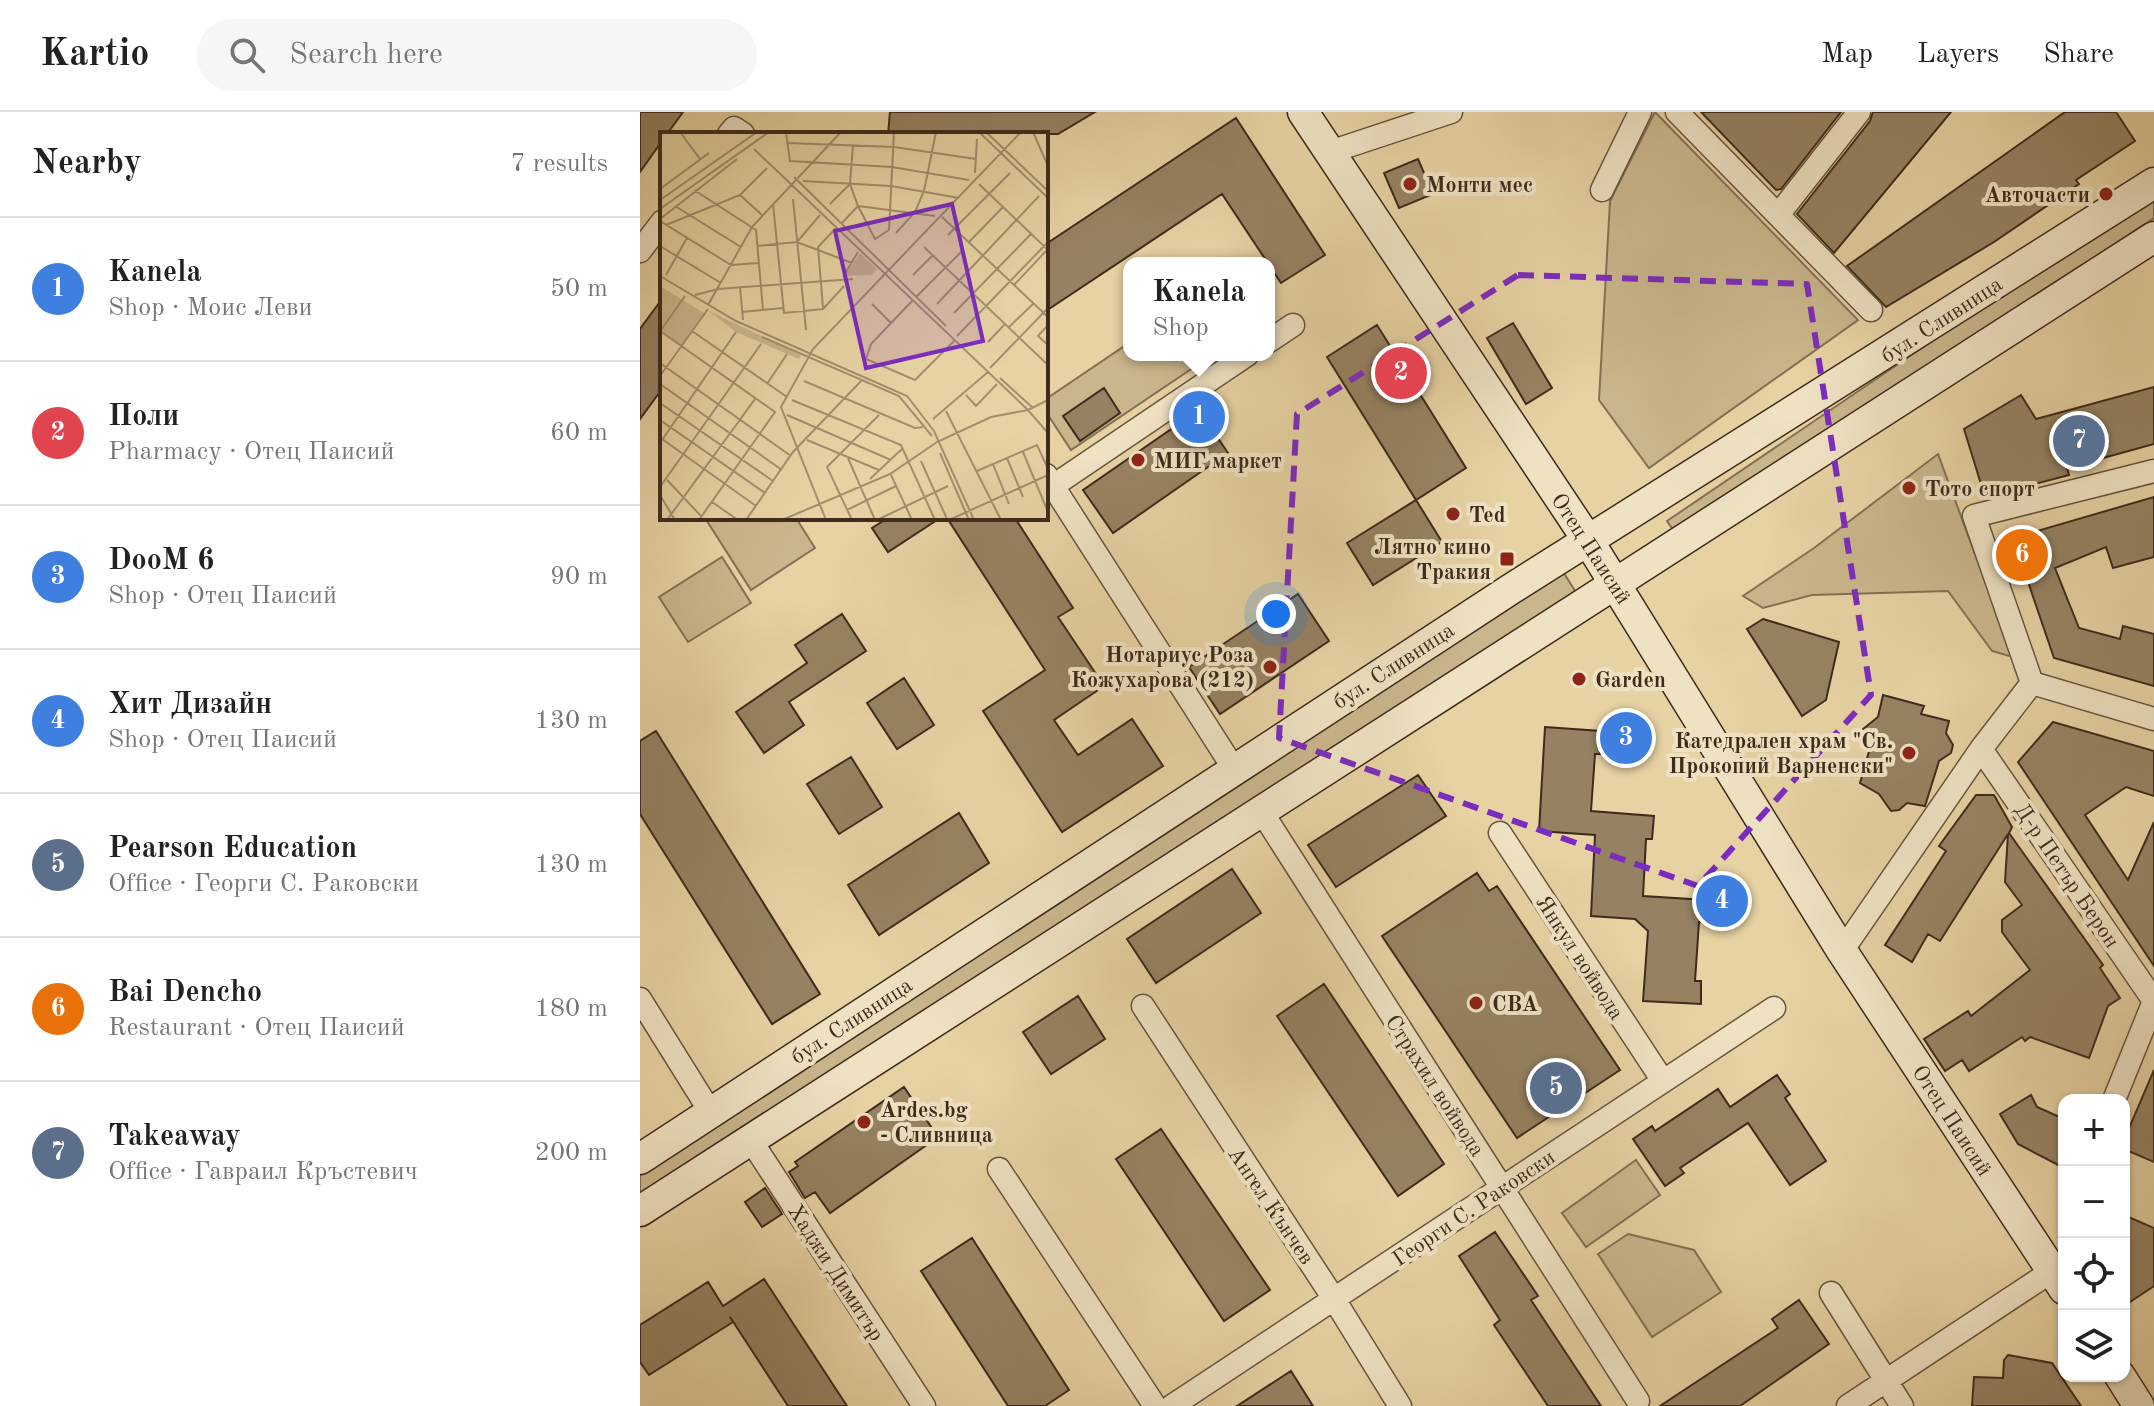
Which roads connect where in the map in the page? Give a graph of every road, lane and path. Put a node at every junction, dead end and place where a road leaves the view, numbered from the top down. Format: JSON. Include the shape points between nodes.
{"nodes":[{"id":1,"x":1303,"y":112,"type":"edge"},
{"id":2,"x":1451,"y":112,"type":"edge"},
{"id":3,"x":1640,"y":112,"type":"edge"},
{"id":4,"x":1677,"y":112,"type":"edge"},
{"id":5,"x":1859,"y":112,"type":"edge"},
{"id":6,"x":1330,"y":152,"type":"junction"},
{"id":7,"x":2154,"y":183,"type":"edge"},
{"id":8,"x":1602,"y":190,"type":"dead end"},
{"id":9,"x":1778,"y":215,"type":"junction"},
{"id":10,"x":660,"y":225,"type":"edge"},
{"id":11,"x":2154,"y":237,"type":"edge"},
{"id":12,"x":640,"y":251,"type":"edge"},
{"id":13,"x":1871,"y":310,"type":"dead end"},
{"id":14,"x":1293,"y":325,"type":"dead end"},
{"id":15,"x":1275,"y":337,"type":"edge"},
{"id":16,"x":1238,"y":361,"type":"edge"},
{"id":17,"x":2154,"y":471,"type":"edge"},
{"id":18,"x":1049,"y":481,"type":"edge"},
{"id":19,"x":1589,"y":542,"type":"junction"},
{"id":20,"x":1614,"y":581,"type":"junction"},
{"id":21,"x":2032,"y":683,"type":"junction"},
{"id":22,"x":2154,"y":719,"type":"edge"},
{"id":23,"x":1981,"y":749,"type":"junction"},
{"id":24,"x":1234,"y":769,"type":"junction"},
{"id":25,"x":1260,"y":809,"type":"junction"},
{"id":26,"x":1500,"y":833,"type":"dead end"},
{"id":27,"x":1842,"y":951,"type":"junction"},
{"id":28,"x":640,"y":999,"type":"edge"},
{"id":29,"x":2154,"y":1001,"type":"edge"},
{"id":30,"x":1143,"y":1006,"type":"dead end"},
{"id":31,"x":1774,"y":1008,"type":"dead end"},
{"id":32,"x":1663,"y":1081,"type":"junction"},
{"id":33,"x":2116,"y":1094,"type":"edge"},
{"id":34,"x":711,"y":1113,"type":"junction"},
{"id":35,"x":750,"y":1139,"type":"junction"},
{"id":36,"x":640,"y":1159,"type":"edge"},
{"id":37,"x":999,"y":1169,"type":"dead end"},
{"id":38,"x":1502,"y":1188,"type":"junction"},
{"id":39,"x":640,"y":1211,"type":"edge"},
{"id":40,"x":2058,"y":1280,"type":"edge"},
{"id":41,"x":1831,"y":1293,"type":"dead end"},
{"id":42,"x":1334,"y":1299,"type":"junction"},
{"id":43,"x":1887,"y":1381,"type":"junction"},
{"id":44,"x":2124,"y":1382,"type":"edge"},
{"id":45,"x":1638,"y":1401,"type":"dead end"},
{"id":46,"x":924,"y":1406,"type":"edge"},
{"id":47,"x":1155,"y":1406,"type":"edge"},
{"id":48,"x":1172,"y":1406,"type":"edge"},
{"id":49,"x":1400,"y":1406,"type":"edge"},
{"id":50,"x":1848,"y":1406,"type":"edge"},
{"id":51,"x":1902,"y":1406,"type":"edge"},
{"id":52,"x":2139,"y":1406,"type":"edge"}],
"edges":[{"from":1,"to":6,"type":"main road","name":"Отец Паисий"},
{"from":2,"to":6,"type":"street"},
{"from":3,"to":8,"type":"street"},
{"from":4,"to":9,"type":"street"},
{"from":5,"to":9,"type":"street"},
{"from":6,"to":19,"type":"main road","name":"Отец Паисий"},
{"from":7,"to":19,"type":"main road","name":"бул. Сливница"},
{"from":9,"to":13,"type":"street"},
{"from":10,"to":12,"type":"street"},
{"from":11,"to":20,"type":"main road","name":"бул. Сливница"},
{"from":14,"to":15,"type":"street"},
{"from":16,"to":18,"type":"street"},
{"from":17,"to":21,"type":"street","via":[[1974,516]]},
{"from":18,"to":24,"type":"street"},
{"from":19,"to":20,"type":"main road","name":"Отец Паисий"},
{"from":19,"to":24,"type":"main road","name":"бул. Сливница"},
{"from":20,"to":25,"type":"main road","name":"бул. Сливница"},
{"from":20,"to":27,"type":"main road","name":"Отец Паисий"},
{"from":21,"to":22,"type":"street"},
{"from":21,"to":23,"type":"street"},
{"from":23,"to":27,"type":"street"},
{"from":23,"to":29,"type":"street","name":"Д-р Петър Берон"},
{"from":24,"to":34,"type":"main road","name":"бул. Сливница"},
{"from":25,"to":35,"type":"main road","name":"бул. Сливница"},
{"from":25,"to":38,"type":"street","name":"Страхил войвода"},
{"from":26,"to":32,"type":"street","name":"Янкул войвода"},
{"from":27,"to":40,"type":"main road","name":"Отец Паисий"},
{"from":28,"to":34,"type":"street"},
{"from":29,"to":33,"type":"street"},
{"from":30,"to":42,"type":"street","name":"Ангел Кънчев"},
{"from":31,"to":32,"type":"street","name":"Георги С. Раковски"},
{"from":32,"to":38,"type":"street","name":"Георги С. Раковски"},
{"from":34,"to":36,"type":"main road","name":"бул. Сливница"},
{"from":35,"to":39,"type":"main road","name":"бул. Сливница"},
{"from":35,"to":46,"type":"street","name":"Хаджи Димитър"},
{"from":37,"to":47,"type":"street"},
{"from":38,"to":42,"type":"street","name":"Георги С. Раковски"},
{"from":38,"to":45,"type":"street","name":"Страхил войвода"},
{"from":40,"to":43,"type":"street"},
{"from":41,"to":43,"type":"street"},
{"from":42,"to":48,"type":"street","name":"Георги С. Раковски"},
{"from":42,"to":49,"type":"street","name":"Ангел Кънчев"},
{"from":43,"to":50,"type":"street"},
{"from":43,"to":51,"type":"street"},
{"from":44,"to":52,"type":"main road"}]}
